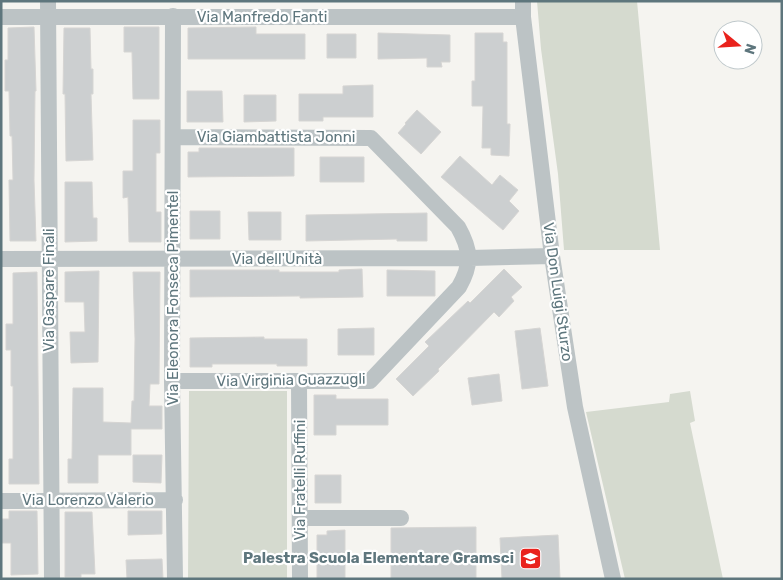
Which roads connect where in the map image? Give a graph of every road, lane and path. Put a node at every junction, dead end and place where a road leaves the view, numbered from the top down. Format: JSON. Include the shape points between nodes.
{"nodes":[{"id":1,"x":48,"y":9,"type":"edge"},
{"id":2,"x":523,"y":9,"type":"edge"},
{"id":3,"x":173,"y":16,"type":"junction"},
{"id":4,"x":1,"y":17,"type":"edge"},
{"id":5,"x":173,"y":136,"type":"junction"},
{"id":6,"x":552,"y":256,"type":"junction"},
{"id":7,"x":470,"y":258,"type":"junction"},
{"id":8,"x":1,"y":259,"type":"edge"},
{"id":9,"x":49,"y":259,"type":"junction"},
{"id":10,"x":173,"y":260,"type":"junction"},
{"id":11,"x":172,"y":381,"type":"junction"},
{"id":12,"x":299,"y":381,"type":"junction"},
{"id":13,"x":1,"y":500,"type":"edge"},
{"id":14,"x":50,"y":500,"type":"junction"},
{"id":15,"x":175,"y":500,"type":"junction"},
{"id":16,"x":300,"y":518,"type":"junction"},
{"id":17,"x":401,"y":518,"type":"dead end"},
{"id":18,"x":52,"y":579,"type":"edge"},
{"id":19,"x":175,"y":579,"type":"edge"},
{"id":20,"x":300,"y":579,"type":"edge"},
{"id":21,"x":613,"y":579,"type":"edge"}],
"edges":[{"from":1,"to":3,"type":"street","name":"Via Manfredo Fanti"},
{"from":1,"to":4,"type":"street","name":"Via Manfredo Fanti"},
{"from":1,"to":9,"type":"street","name":"Via Gaspare Finali"},
{"from":2,"to":3,"type":"street","name":"Via Manfredo Fanti"},
{"from":2,"to":6,"type":"street","name":"Via Don Luigi Sturzo"},
{"from":3,"to":5,"type":"street","name":"Via Eleonora Fonseca Pimentel"},
{"from":5,"to":7,"type":"street","name":"Via Giambattista Jonni","via":[[371,138],[458,227]]},
{"from":5,"to":10,"type":"street","name":"Via Eleonora Fonseca Pimentel"},
{"from":6,"to":7,"type":"street","name":"Via dell'Unità"},
{"from":6,"to":21,"type":"street","name":"Via Don Luigi Sturzo","via":[[575,407]]},
{"from":7,"to":10,"type":"street","name":"Via dell'Unità"},
{"from":7,"to":12,"type":"street","name":"Via Virginia Guazzugli","via":[[459,287],[370,381]]},
{"from":8,"to":9,"type":"street","name":"Via dell'Unità"},
{"from":9,"to":10,"type":"street","name":"Via dell'Unità"},
{"from":9,"to":14,"type":"street","name":"Via Gaspare Finali"},
{"from":10,"to":11,"type":"street","name":"Via Eleonora Fonseca Pimentel"},
{"from":11,"to":12,"type":"street","name":"Via Virginia Guazzugli"},
{"from":11,"to":15,"type":"street","name":"Via Eleonora Fonseca Pimentel"},
{"from":12,"to":16,"type":"street","name":"Via Fratelli Ruffini"},
{"from":13,"to":14,"type":"street","name":"Via Lorenzo Valerio"},
{"from":14,"to":15,"type":"street","name":"Via Lorenzo Valerio"},
{"from":14,"to":18,"type":"street","name":"Via Gaspare Finali"},
{"from":15,"to":19,"type":"street","name":"Via Eleonora Fonseca Pimentel"},
{"from":16,"to":17,"type":"street"},
{"from":16,"to":20,"type":"street","name":"Via Fratelli Ruffini"}]}
